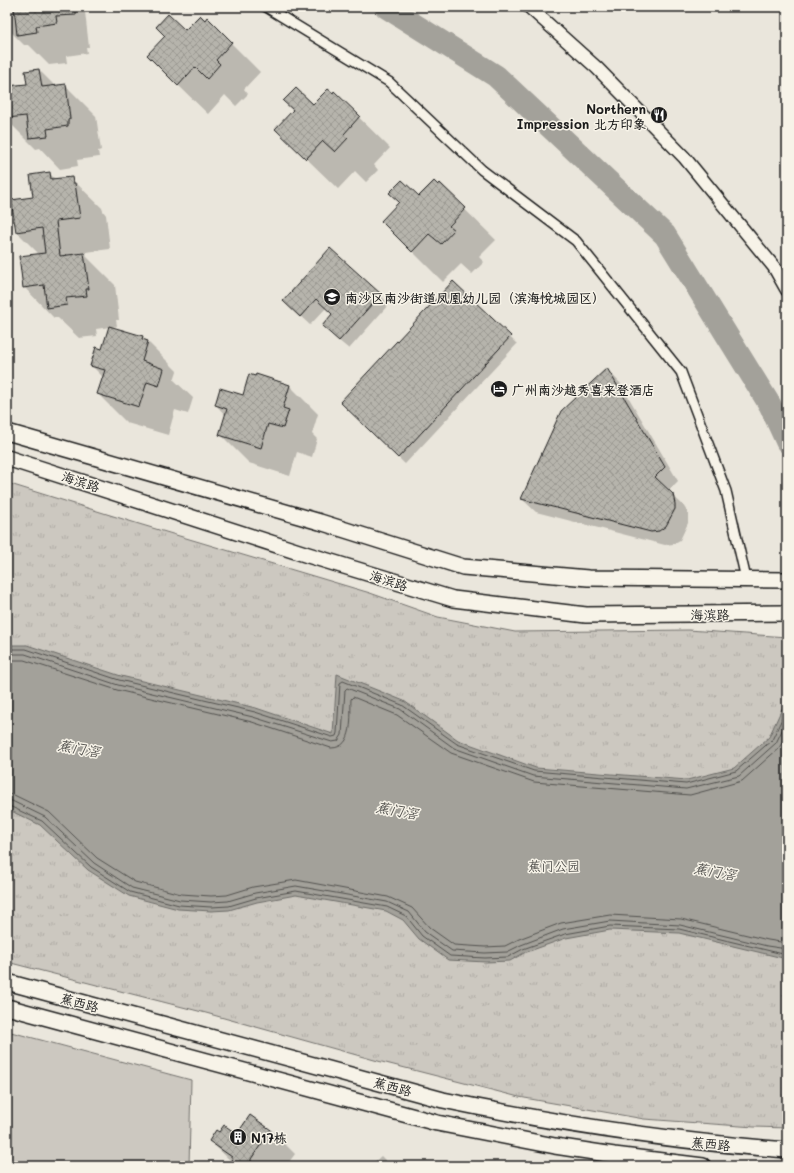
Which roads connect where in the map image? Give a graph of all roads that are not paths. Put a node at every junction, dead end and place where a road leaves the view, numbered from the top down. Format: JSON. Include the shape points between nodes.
{"nodes":[{"id":1,"x":266,"y":7,"type":"edge"},
{"id":2,"x":529,"y":7,"type":"edge"},
{"id":3,"x":787,"y":290,"type":"edge"},
{"id":4,"x":7,"y":432,"type":"edge"},
{"id":5,"x":7,"y":458,"type":"edge"},
{"id":6,"x":746,"y":580,"type":"junction"},
{"id":7,"x":785,"y":580,"type":"edge"},
{"id":8,"x":786,"y":613,"type":"edge"},
{"id":9,"x":7,"y":982,"type":"edge"},
{"id":10,"x":7,"y":1006,"type":"edge"},
{"id":11,"x":787,"y":1150,"type":"edge"},
{"id":12,"x":703,"y":1166,"type":"edge"}],
"edges":[{"from":1,"to":6,"type":"street","via":[[389,82],[482,170],[576,241],[681,372],[726,491]]},
{"from":2,"to":3,"type":"street","via":[[597,68],[684,157],[774,267]]},
{"from":4,"to":6,"type":"street","name":"海滨路","via":[[320,522],[463,568],[588,578]]},
{"from":5,"to":8,"type":"street","name":"海滨路","via":[[453,599],[586,615]]},
{"from":6,"to":7,"type":"street","name":"海滨路"},
{"from":9,"to":11,"type":"street","name":"蕉西路","via":[[443,1100],[493,1111],[683,1141]]},
{"from":10,"to":12,"type":"street","name":"蕉西路","via":[[437,1123],[555,1146]]}]}
